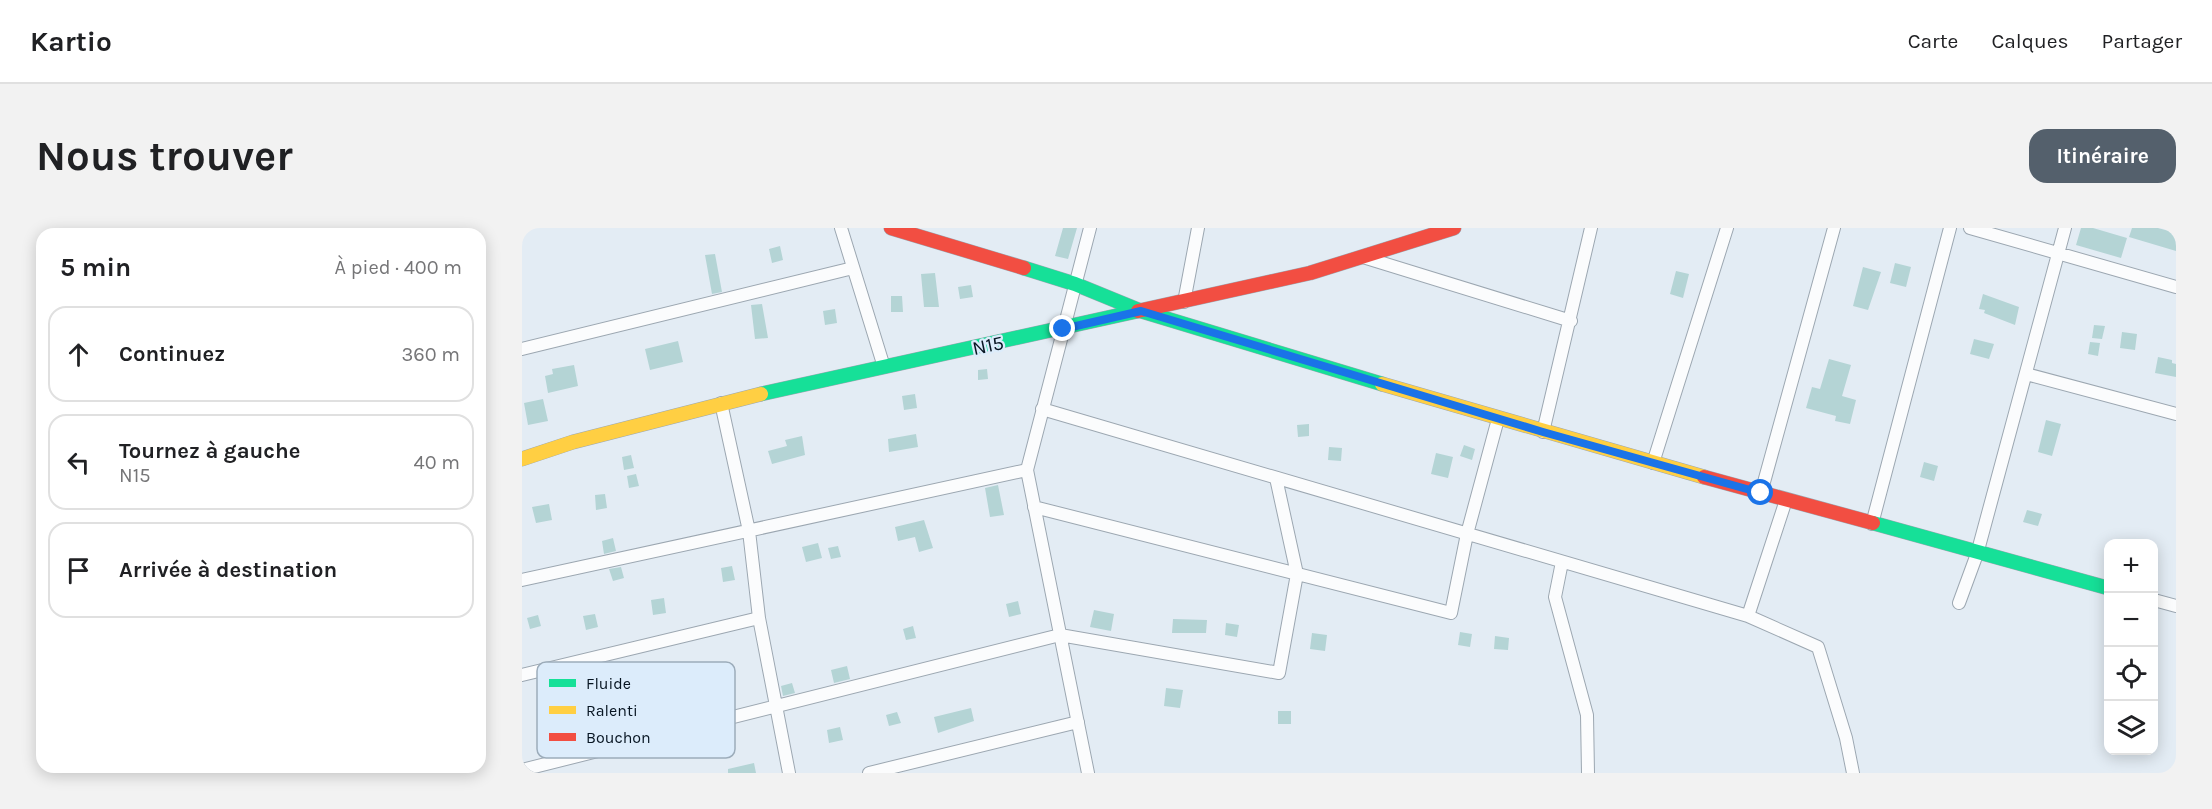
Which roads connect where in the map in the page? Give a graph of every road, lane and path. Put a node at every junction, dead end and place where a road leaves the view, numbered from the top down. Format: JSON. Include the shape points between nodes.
{"nodes":[{"id":1,"x":841,"y":228,"type":"edge"},
{"id":2,"x":891,"y":228,"type":"edge"},
{"id":3,"x":1090,"y":228,"type":"edge"},
{"id":4,"x":1198,"y":228,"type":"edge"},
{"id":5,"x":1454,"y":228,"type":"edge"},
{"id":6,"x":1592,"y":228,"type":"edge"},
{"id":7,"x":1727,"y":228,"type":"edge"},
{"id":8,"x":1834,"y":228,"type":"edge"},
{"id":9,"x":1950,"y":228,"type":"edge"},
{"id":10,"x":1970,"y":228,"type":"edge"},
{"id":11,"x":2065,"y":228,"type":"edge"},
{"id":12,"x":2059,"y":254,"type":"junction"},
{"id":13,"x":1362,"y":257,"type":"junction"},
{"id":14,"x":853,"y":268,"type":"junction"},
{"id":15,"x":1075,"y":284,"type":"junction"},
{"id":16,"x":2176,"y":287,"type":"edge"},
{"id":17,"x":1184,"y":302,"type":"junction"},
{"id":18,"x":1141,"y":311,"type":"junction"},
{"id":19,"x":1571,"y":321,"type":"junction"},
{"id":20,"x":1063,"y":329,"type":"junction"},
{"id":21,"x":522,"y":349,"type":"edge"},
{"id":22,"x":884,"y":367,"type":"junction"},
{"id":23,"x":2026,"y":374,"type":"junction"},
{"id":24,"x":721,"y":403,"type":"junction"},
{"id":25,"x":1042,"y":409,"type":"junction"},
{"id":26,"x":2176,"y":414,"type":"edge"},
{"id":27,"x":1498,"y":418,"type":"junction"},
{"id":28,"x":1543,"y":432,"type":"junction"},
{"id":29,"x":522,"y":459,"type":"edge"},
{"id":30,"x":1653,"y":463,"type":"junction"},
{"id":31,"x":1027,"y":470,"type":"junction"},
{"id":32,"x":1276,"y":477,"type":"junction"},
{"id":33,"x":1761,"y":493,"type":"junction"},
{"id":34,"x":1786,"y":500,"type":"junction"},
{"id":35,"x":1034,"y":507,"type":"junction"},
{"id":36,"x":1872,"y":524,"type":"junction"},
{"id":37,"x":749,"y":531,"type":"junction"},
{"id":38,"x":1467,"y":534,"type":"junction"},
{"id":39,"x":1977,"y":554,"type":"junction"},
{"id":40,"x":1562,"y":562,"type":"junction"},
{"id":41,"x":1297,"y":574,"type":"junction"},
{"id":42,"x":522,"y":580,"type":"edge"},
{"id":43,"x":2104,"y":587,"type":"edge"},
{"id":44,"x":2158,"y":601,"type":"edge"},
{"id":45,"x":1959,"y":603,"type":"dead end"},
{"id":46,"x":2176,"y":606,"type":"edge"},
{"id":47,"x":1748,"y":616,"type":"junction"},
{"id":48,"x":759,"y":618,"type":"junction"},
{"id":49,"x":1060,"y":635,"type":"junction"},
{"id":50,"x":576,"y":662,"type":"edge"},
{"id":51,"x":537,"y":671,"type":"edge"},
{"id":52,"x":522,"y":675,"type":"edge"},
{"id":53,"x":775,"y":705,"type":"junction"},
{"id":54,"x":735,"y":715,"type":"edge"},
{"id":55,"x":1078,"y":722,"type":"junction"},
{"id":56,"x":569,"y":758,"type":"edge"},
{"id":57,"x":522,"y":770,"type":"edge"},
{"id":58,"x":789,"y":773,"type":"edge"},
{"id":59,"x":869,"y":773,"type":"edge"},
{"id":60,"x":1088,"y":773,"type":"edge"},
{"id":61,"x":1588,"y":773,"type":"edge"},
{"id":62,"x":1853,"y":773,"type":"edge"}],
"edges":[{"from":1,"to":14,"type":"street"},
{"from":2,"to":15,"type":"street"},
{"from":3,"to":15,"type":"street"},
{"from":4,"to":17,"type":"street"},
{"from":5,"to":13,"type":"street","name":"N15"},
{"from":6,"to":19,"type":"street"},
{"from":7,"to":30,"type":"street"},
{"from":8,"to":33,"type":"street"},
{"from":9,"to":36,"type":"street"},
{"from":10,"to":12,"type":"street"},
{"from":11,"to":12,"type":"street"},
{"from":12,"to":16,"type":"street"},
{"from":12,"to":23,"type":"street"},
{"from":13,"to":17,"type":"street","name":"N15"},
{"from":13,"to":19,"type":"street"},
{"from":14,"to":21,"type":"street"},
{"from":14,"to":22,"type":"street"},
{"from":15,"to":18,"type":"street"},
{"from":15,"to":20,"type":"street"},
{"from":17,"to":18,"type":"street","name":"N15"},
{"from":18,"to":20,"type":"street","name":"N15"},
{"from":18,"to":27,"type":"street"},
{"from":19,"to":28,"type":"street"},
{"from":20,"to":22,"type":"street","name":"N15"},
{"from":20,"to":25,"type":"street"},
{"from":22,"to":24,"type":"street","name":"N15"},
{"from":23,"to":26,"type":"street"},
{"from":23,"to":39,"type":"street"},
{"from":24,"to":29,"type":"street","name":"N15"},
{"from":24,"to":37,"type":"street"},
{"from":25,"to":31,"type":"street"},
{"from":25,"to":32,"type":"street"},
{"from":27,"to":28,"type":"street"},
{"from":27,"to":38,"type":"street"},
{"from":28,"to":30,"type":"street"},
{"from":30,"to":33,"type":"street"},
{"from":31,"to":35,"type":"street"},
{"from":31,"to":37,"type":"street"},
{"from":32,"to":38,"type":"street"},
{"from":32,"to":41,"type":"street"},
{"from":33,"to":34,"type":"street"},
{"from":34,"to":36,"type":"street"},
{"from":34,"to":47,"type":"street"},
{"from":35,"to":41,"type":"street"},
{"from":35,"to":49,"type":"street"},
{"from":36,"to":39,"type":"street"},
{"from":37,"to":42,"type":"street"},
{"from":37,"to":48,"type":"street"},
{"from":38,"to":40,"type":"street"},
{"from":38,"to":41,"type":"street","via":[[1451,614]]},
{"from":39,"to":43,"type":"street"},
{"from":39,"to":45,"type":"street"},
{"from":40,"to":47,"type":"street"},
{"from":40,"to":61,"type":"street","via":[[1555,597],[1587,715]]},
{"from":41,"to":49,"type":"street","via":[[1279,673]]},
{"from":44,"to":46,"type":"street"},
{"from":47,"to":62,"type":"street","via":[[1818,646]]},
{"from":48,"to":50,"type":"street"},
{"from":48,"to":53,"type":"street"},
{"from":49,"to":53,"type":"street"},
{"from":49,"to":55,"type":"street"},
{"from":51,"to":52,"type":"street"},
{"from":53,"to":54,"type":"street"},
{"from":53,"to":58,"type":"street"},
{"from":55,"to":59,"type":"street"},
{"from":55,"to":60,"type":"street"},
{"from":56,"to":57,"type":"street"}]}
